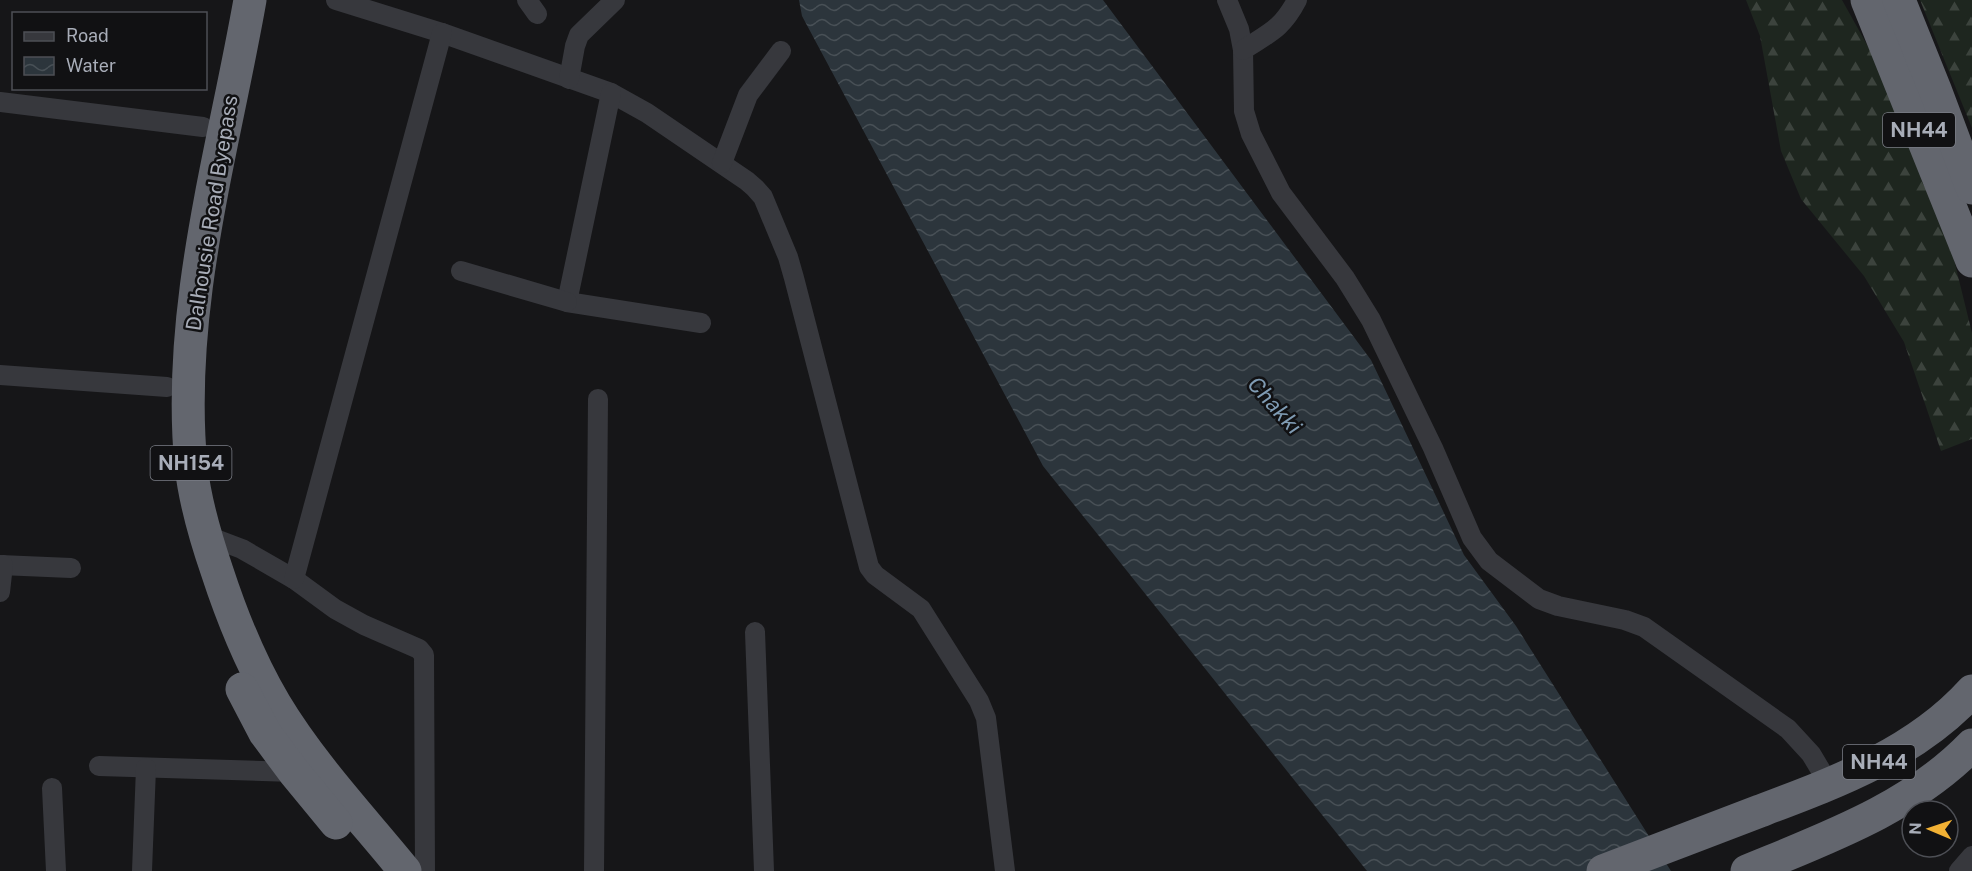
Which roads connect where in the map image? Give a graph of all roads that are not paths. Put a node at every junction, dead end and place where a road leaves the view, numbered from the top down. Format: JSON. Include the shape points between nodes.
{"nodes":[{"id":1,"x":230,"y":0,"type":"edge"},
{"id":2,"x":250,"y":0,"type":"edge"},
{"id":3,"x":336,"y":0,"type":"edge"},
{"id":4,"x":615,"y":0,"type":"edge"},
{"id":5,"x":1227,"y":0,"type":"edge"},
{"id":6,"x":1297,"y":0,"type":"edge"},
{"id":7,"x":1867,"y":0,"type":"edge"},
{"id":8,"x":1899,"y":0,"type":"edge"},
{"id":9,"x":442,"y":33,"type":"junction"},
{"id":10,"x":1243,"y":50,"type":"junction"},
{"id":11,"x":781,"y":51,"type":"dead end"},
{"id":12,"x":569,"y":79,"type":"junction"},
{"id":13,"x":612,"y":93,"type":"junction"},
{"id":14,"x":0,"y":102,"type":"edge"},
{"id":15,"x":203,"y":127,"type":"junction"},
{"id":16,"x":722,"y":163,"type":"junction"},
{"id":17,"x":1972,"y":188,"type":"edge"},
{"id":18,"x":1972,"y":261,"type":"edge"},
{"id":19,"x":461,"y":271,"type":"dead end"},
{"id":20,"x":567,"y":302,"type":"junction"},
{"id":21,"x":701,"y":323,"type":"dead end"},
{"id":22,"x":0,"y":375,"type":"edge"},
{"id":23,"x":167,"y":387,"type":"junction"},
{"id":24,"x":598,"y":399,"type":"dead end"},
{"id":25,"x":205,"y":535,"type":"junction"},
{"id":26,"x":1,"y":565,"type":"edge"},
{"id":27,"x":71,"y":568,"type":"dead end"},
{"id":28,"x":294,"y":579,"type":"junction"},
{"id":29,"x":0,"y":592,"type":"edge"},
{"id":30,"x":755,"y":632,"type":"dead end"},
{"id":31,"x":1972,"y":691,"type":"edge"},
{"id":32,"x":1972,"y":745,"type":"edge"},
{"id":33,"x":99,"y":766,"type":"dead end"},
{"id":34,"x":146,"y":768,"type":"junction"},
{"id":35,"x":294,"y":772,"type":"junction"},
{"id":36,"x":1829,"y":784,"type":"junction"},
{"id":37,"x":52,"y":788,"type":"dead end"},
{"id":38,"x":1972,"y":856,"type":"edge"},
{"id":39,"x":56,"y":871,"type":"edge"},
{"id":40,"x":142,"y":871,"type":"edge"},
{"id":41,"x":375,"y":871,"type":"edge"},
{"id":42,"x":405,"y":871,"type":"edge"},
{"id":43,"x":425,"y":871,"type":"edge"},
{"id":44,"x":594,"y":871,"type":"edge"},
{"id":45,"x":764,"y":871,"type":"edge"},
{"id":46,"x":1005,"y":871,"type":"edge"},
{"id":47,"x":1603,"y":871,"type":"edge"},
{"id":48,"x":1747,"y":871,"type":"edge"},
{"id":49,"x":1959,"y":871,"type":"edge"}],
"edges":[{"from":1,"to":15,"type":"highway","number":"NH154"},
{"from":2,"to":25,"type":"highway","name":"Dalhousie Road Byepass","number":"NH154","via":[[203,239],[190,348],[191,466]]},
{"from":3,"to":9,"type":"street"},
{"from":4,"to":12,"type":"street","via":[[579,35]]},
{"from":5,"to":10,"type":"street"},
{"from":6,"to":10,"type":"street","via":[[1280,26]]},
{"from":7,"to":18,"type":"highway","number":"NH44"},
{"from":8,"to":17,"type":"highway","number":"NH44"},
{"from":9,"to":12,"type":"street"},
{"from":9,"to":28,"type":"street"},
{"from":10,"to":36,"type":"street","via":[[1244,111],[1251,134],[1281,193],[1345,278],[1371,320],[1472,538],[1489,561],[1539,599],[1644,627],[1788,729],[1811,754]]},
{"from":11,"to":16,"type":"street","via":[[748,95]]},
{"from":12,"to":13,"type":"street"},
{"from":13,"to":16,"type":"street"},
{"from":13,"to":20,"type":"street"},
{"from":14,"to":15,"type":"street"},
{"from":15,"to":23,"type":"highway","number":"NH154","via":[[183,242]]},
{"from":16,"to":46,"type":"street","via":[[763,197],[788,257],[869,567],[921,609],[986,718]]},
{"from":19,"to":20,"type":"street"},
{"from":20,"to":21,"type":"street"},
{"from":22,"to":23,"type":"street"},
{"from":23,"to":35,"type":"highway","number":"NH154","via":[[176,479],[186,536],[202,591],[242,690],[265,733]]},
{"from":24,"to":44,"type":"street"},
{"from":25,"to":28,"type":"street","via":[[242,549]]},
{"from":25,"to":42,"type":"highway","name":"Dalhousie Road Byepass","number":"NH154","via":[[231,614],[275,704],[298,741]]},
{"from":26,"to":27,"type":"street"},
{"from":26,"to":29,"type":"street"},
{"from":28,"to":43,"type":"street","via":[[335,609],[419,649],[424,655]]},
{"from":30,"to":45,"type":"street"},
{"from":31,"to":36,"type":"highway","number":"NH44","via":[[1924,734],[1877,763]]},
{"from":32,"to":48,"type":"highway","number":"NH44","via":[[1929,783],[1868,819]]},
{"from":33,"to":34,"type":"street"},
{"from":34,"to":35,"type":"street"},
{"from":34,"to":40,"type":"street"},
{"from":35,"to":41,"type":"highway","number":"NH154"},
{"from":36,"to":47,"type":"highway","number":"NH44"},
{"from":37,"to":39,"type":"street"},
{"from":38,"to":49,"type":"street"}]}
